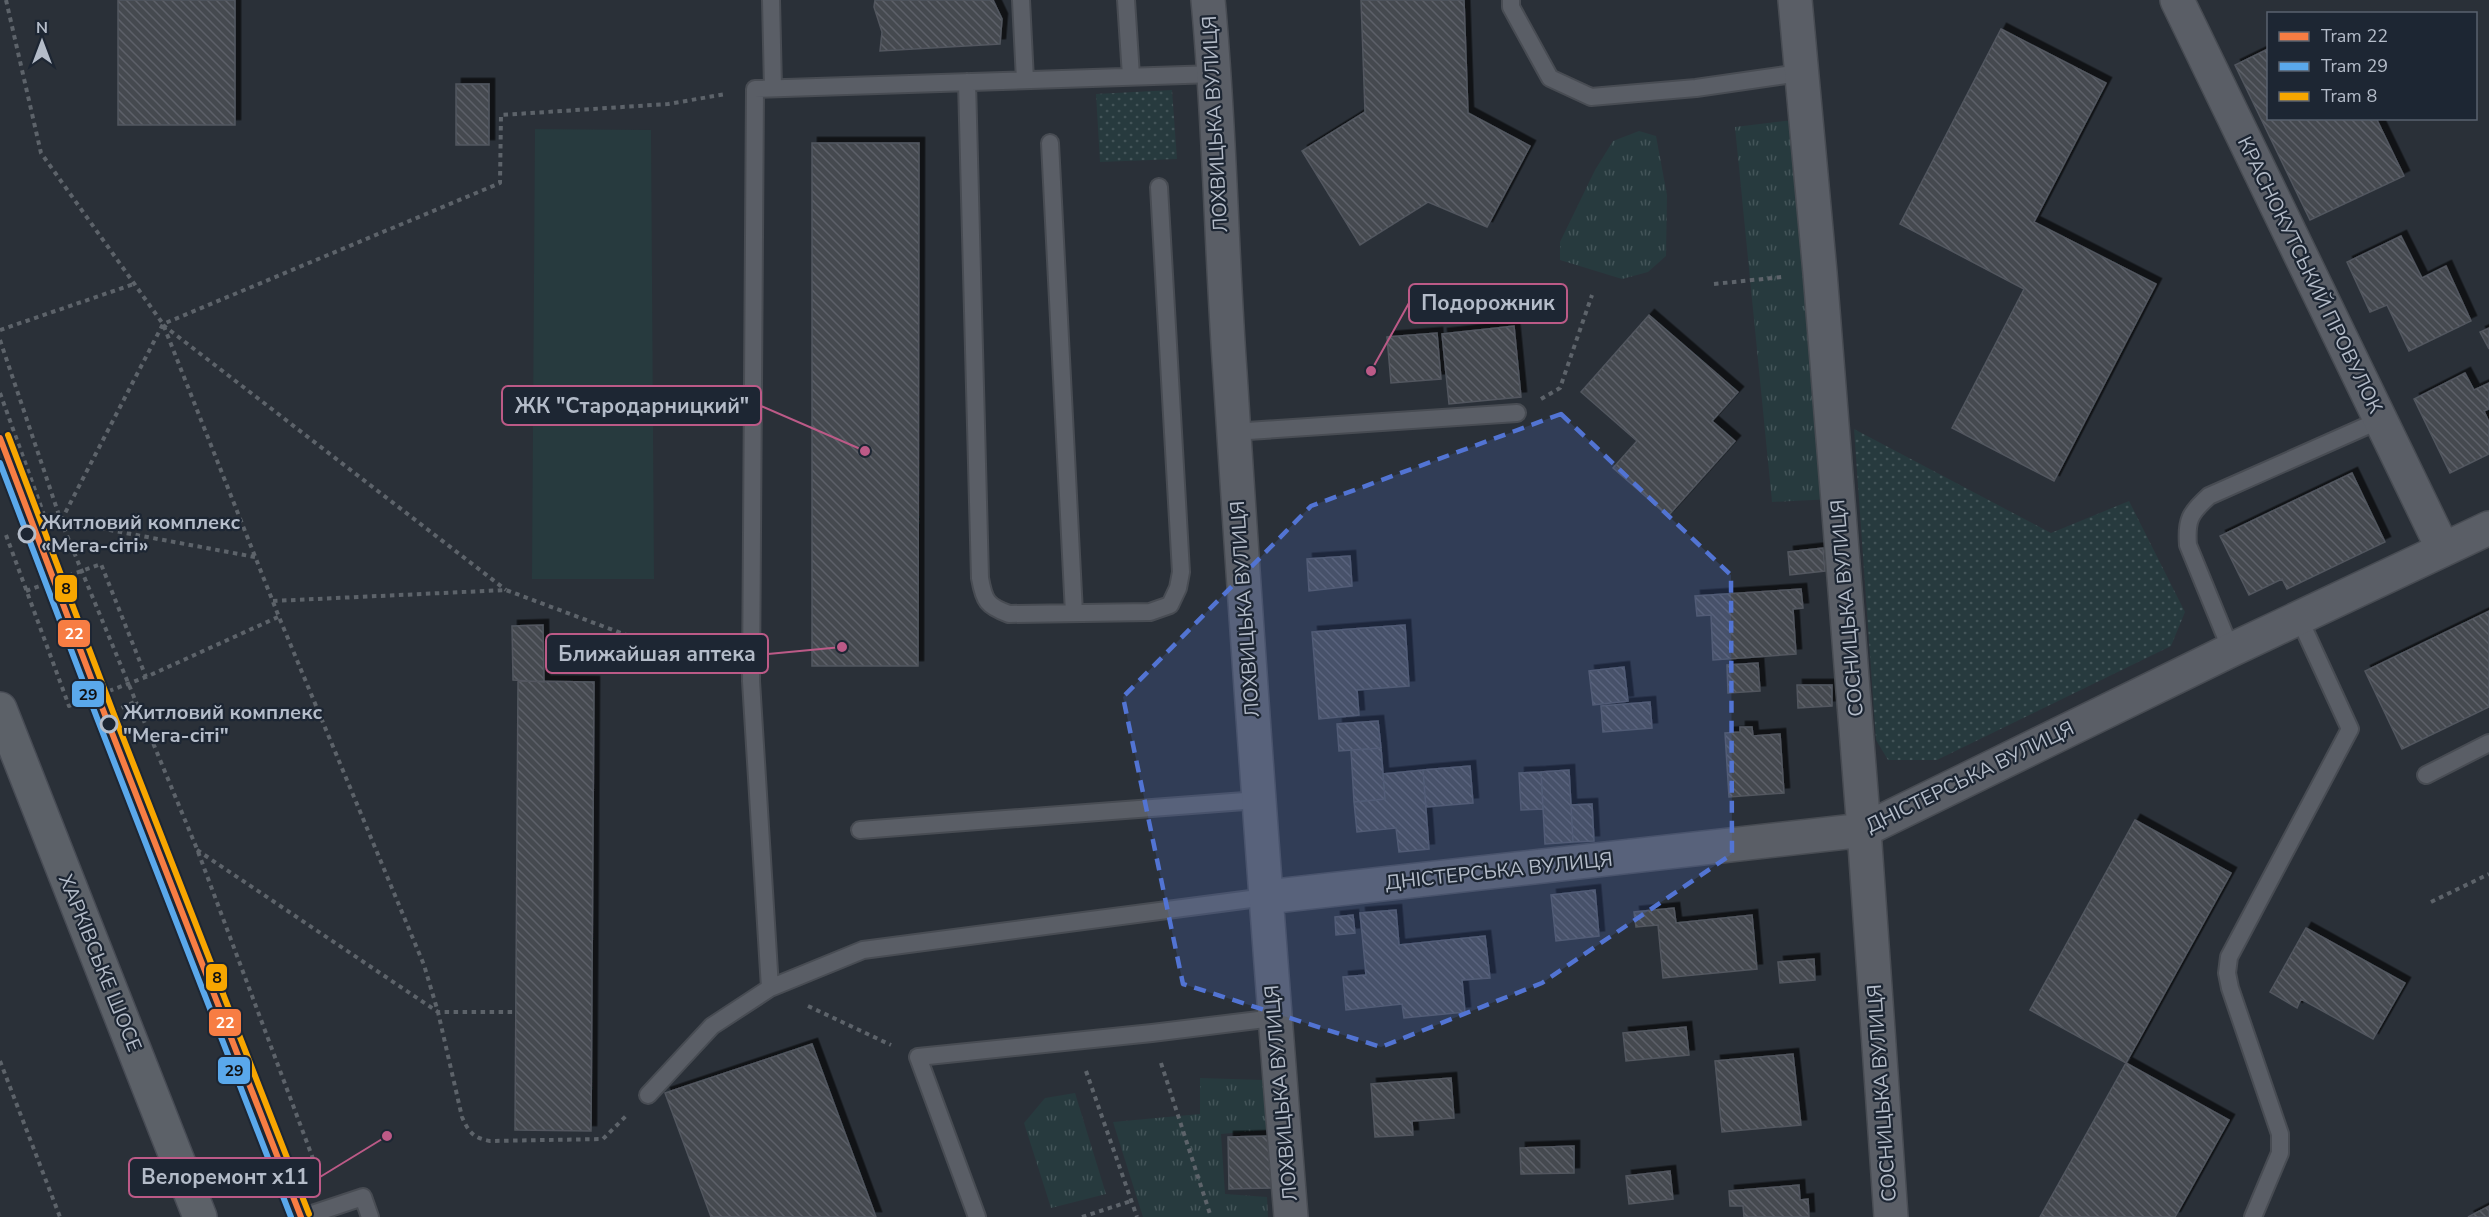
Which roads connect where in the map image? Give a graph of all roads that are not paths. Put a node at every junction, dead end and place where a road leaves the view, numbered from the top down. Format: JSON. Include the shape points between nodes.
{"nodes":[{"id":1,"x":771,"y":0,"type":"edge"},
{"id":2,"x":1021,"y":0,"type":"edge"},
{"id":3,"x":1126,"y":0,"type":"edge"},
{"id":4,"x":1208,"y":0,"type":"edge"},
{"id":5,"x":1511,"y":0,"type":"edge"},
{"id":6,"x":1795,"y":0,"type":"edge"},
{"id":7,"x":2177,"y":0,"type":"edge"},
{"id":8,"x":1800,"y":73,"type":"junction"},
{"id":9,"x":1215,"y":74,"type":"junction"},
{"id":10,"x":1131,"y":76,"type":"junction"},
{"id":11,"x":1025,"y":80,"type":"junction"},
{"id":12,"x":968,"y":82,"type":"junction"},
{"id":13,"x":773,"y":88,"type":"junction"},
{"id":14,"x":1050,"y":143,"type":"dead end"},
{"id":15,"x":1159,"y":187,"type":"dead end"},
{"id":16,"x":1517,"y":413,"type":"road end"},
{"id":17,"x":2380,"y":420,"type":"junction"},
{"id":18,"x":1233,"y":432,"type":"junction"},
{"id":19,"x":2489,"y":528,"type":"edge"},
{"id":20,"x":2443,"y":549,"type":"junction"},
{"id":21,"x":1074,"y":613,"type":"junction"},
{"id":22,"x":2299,"y":618,"type":"junction"},
{"id":23,"x":2231,"y":650,"type":"junction"},
{"id":24,"x":0,"y":710,"type":"edge"},
{"id":25,"x":2489,"y":743,"type":"edge"},
{"id":26,"x":2426,"y":775,"type":"dead end"},
{"id":27,"x":1258,"y":800,"type":"junction"},
{"id":28,"x":860,"y":830,"type":"dead end"},
{"id":29,"x":1864,"y":830,"type":"junction"},
{"id":30,"x":1266,"y":897,"type":"junction"},
{"id":31,"x":770,"y":988,"type":"junction"},
{"id":32,"x":1274,"y":1018,"type":"junction"},
{"id":33,"x":648,"y":1095,"type":"road end"},
{"id":34,"x":200,"y":1217,"type":"edge"},
{"id":35,"x":303,"y":1217,"type":"edge"},
{"id":36,"x":370,"y":1217,"type":"edge"},
{"id":37,"x":977,"y":1217,"type":"edge"},
{"id":38,"x":1291,"y":1217,"type":"edge"},
{"id":39,"x":1891,"y":1217,"type":"edge"},
{"id":40,"x":2253,"y":1217,"type":"edge"}],
"edges":[{"from":1,"to":13,"type":"lane"},
{"from":2,"to":11,"type":"lane"},
{"from":3,"to":10,"type":"lane"},
{"from":4,"to":9,"type":"street","name":"ЛОХВИЦЬКА ВУЛИЦЯ"},
{"from":5,"to":8,"type":"lane","via":[[1511,8],[1550,78],[1591,97],[1696,88]]},
{"from":6,"to":8,"type":"street","name":"СОСНИЦЬКА ВУЛИЦЯ"},
{"from":7,"to":17,"type":"street","name":"КРАСНОКУТСЬКИЙ ПРОВУЛОК"},
{"from":8,"to":29,"type":"street","name":"СОСНИЦЬКА ВУЛИЦЯ","via":[[1820,273]]},
{"from":9,"to":10,"type":"lane"},
{"from":9,"to":18,"type":"street","name":"ЛОХВИЦЬКА ВУЛИЦЯ"},
{"from":10,"to":11,"type":"lane"},
{"from":11,"to":12,"type":"lane"},
{"from":12,"to":13,"type":"lane"},
{"from":12,"to":21,"type":"lane","via":[[983,596],[992,608],[1009,614]]},
{"from":13,"to":31,"type":"lane","via":[[754,89],[751,681]]},
{"from":14,"to":21,"type":"lane"},
{"from":15,"to":21,"type":"lane","via":[[1181,572],[1178,588],[1170,605],[1150,612]]},
{"from":16,"to":18,"type":"lane"},
{"from":17,"to":20,"type":"street","name":"КРАСНОКУТСЬКИЙ ПРОВУЛОК"},
{"from":17,"to":23,"type":"lane","via":[[2209,496],[2193,510],[2187,528],[2188,545]]},
{"from":18,"to":27,"type":"street","name":"ЛОХВИЦЬКА ВУЛИЦЯ"},
{"from":19,"to":20,"type":"street","name":"ДНІСТЕРСЬКА ВУЛИЦЯ"},
{"from":20,"to":22,"type":"street","name":"ДНІСТЕРСЬКА ВУЛИЦЯ"},
{"from":22,"to":23,"type":"street","name":"ДНІСТЕРСЬКА ВУЛИЦЯ"},
{"from":22,"to":40,"type":"lane","via":[[2350,729],[2229,957],[2230,988],[2280,1134],[2280,1153]]},
{"from":23,"to":29,"type":"street","name":"ДНІСТЕРСЬКА ВУЛИЦЯ"},
{"from":24,"to":34,"type":"main road","name":"ХАРКІВСЬКЕ ШОСЕ"},
{"from":25,"to":26,"type":"lane"},
{"from":27,"to":28,"type":"lane"},
{"from":27,"to":30,"type":"street","name":"ЛОХВИЦЬКА ВУЛИЦЯ"},
{"from":29,"to":30,"type":"street","name":"ДНІСТЕРСЬКА ВУЛИЦЯ"},
{"from":29,"to":39,"type":"street","name":"СОСНИЦЬКА ВУЛИЦЯ"},
{"from":30,"to":31,"type":"lane","via":[[863,950]]},
{"from":30,"to":32,"type":"street","name":"ЛОХВИЦЬКА ВУЛИЦЯ"},
{"from":31,"to":33,"type":"lane","via":[[712,1026]]},
{"from":32,"to":37,"type":"lane","via":[[918,1057]]},
{"from":32,"to":38,"type":"street","name":"ЛОХВИЦЬКА ВУЛИЦЯ"},
{"from":35,"to":36,"type":"lane","via":[[363,1197]]}]}
